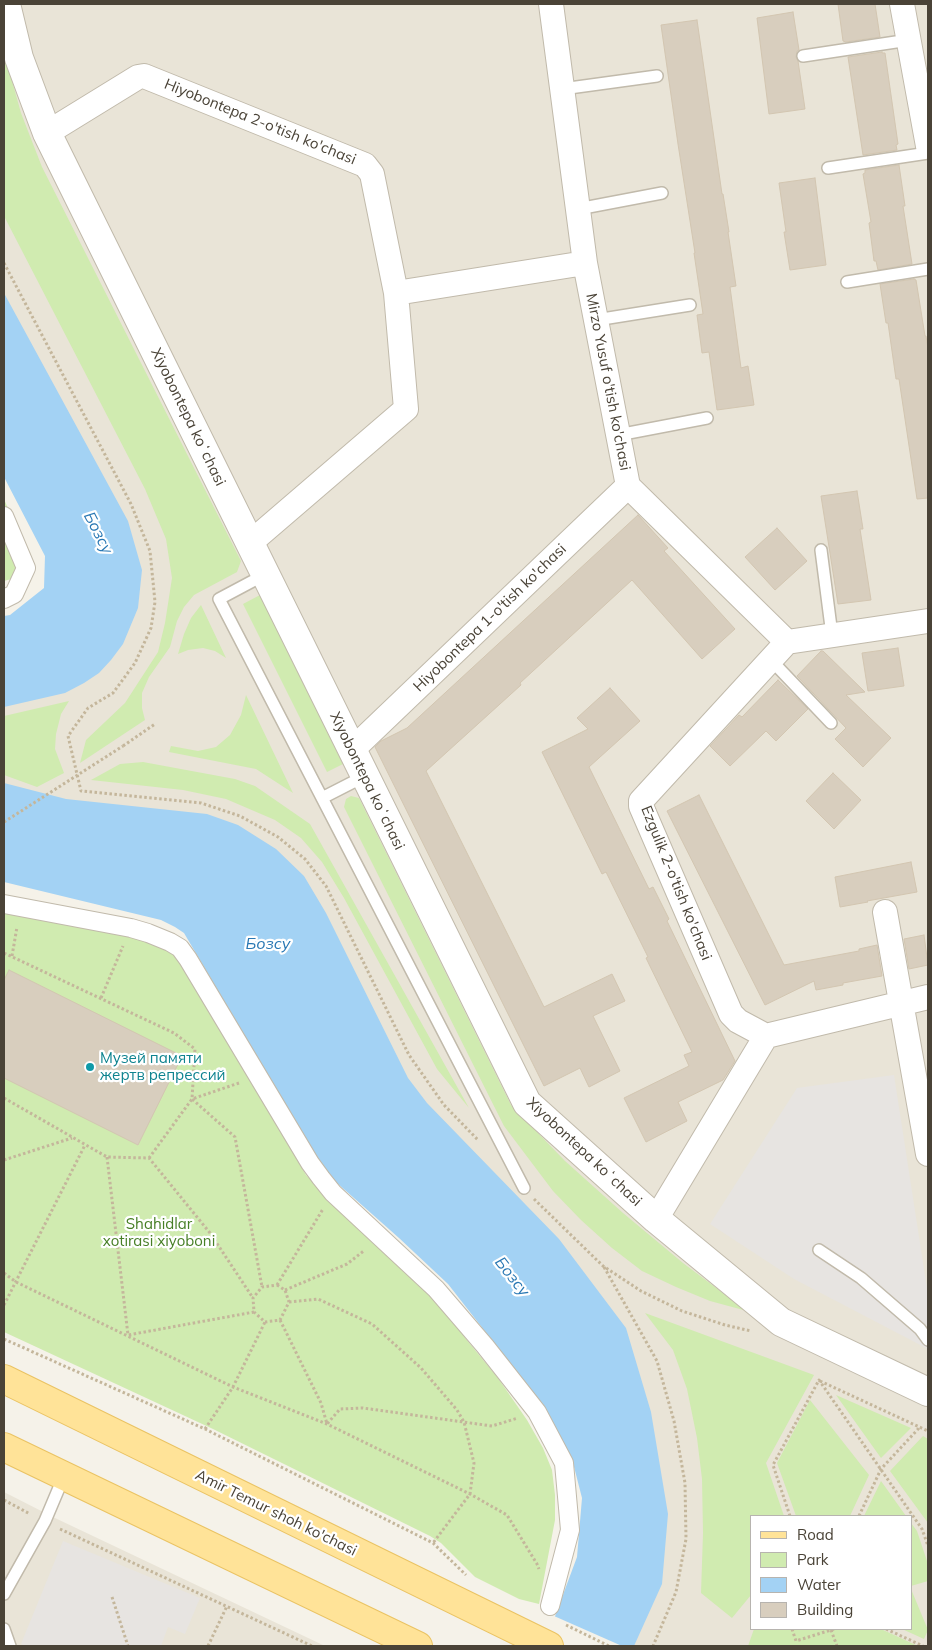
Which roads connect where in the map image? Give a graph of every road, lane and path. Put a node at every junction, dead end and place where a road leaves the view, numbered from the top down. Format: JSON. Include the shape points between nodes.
{"nodes":[{"id":1,"x":6,"y":4,"type":"edge"},
{"id":2,"x":551,"y":4,"type":"edge"},
{"id":3,"x":902,"y":4,"type":"edge"},
{"id":4,"x":909,"y":40,"type":"junction"},
{"id":5,"x":803,"y":56,"type":"dead end"},
{"id":6,"x":657,"y":76,"type":"dead end"},
{"id":7,"x":562,"y":89,"type":"junction"},
{"id":8,"x":48,"y":133,"type":"junction"},
{"id":9,"x":928,"y":146,"type":"edge"},
{"id":10,"x":928,"y":153,"type":"edge"},
{"id":11,"x":828,"y":168,"type":"dead end"},
{"id":12,"x":662,"y":194,"type":"dead end"},
{"id":13,"x":578,"y":209,"type":"junction"},
{"id":14,"x":4,"y":262,"type":"edge"},
{"id":15,"x":585,"y":263,"type":"junction"},
{"id":16,"x":928,"y":269,"type":"edge"},
{"id":17,"x":847,"y":282,"type":"dead end"},
{"id":18,"x":396,"y":294,"type":"junction"},
{"id":19,"x":690,"y":305,"type":"dead end"},
{"id":20,"x":596,"y":320,"type":"junction"},
{"id":21,"x":707,"y":418,"type":"dead end"},
{"id":22,"x":618,"y":435,"type":"junction"},
{"id":23,"x":628,"y":486,"type":"junction"},
{"id":24,"x":4,"y":516,"type":"edge"},
{"id":25,"x":250,"y":542,"type":"junction"},
{"id":26,"x":821,"y":550,"type":"dead end"},
{"id":27,"x":266,"y":574,"type":"junction"},
{"id":28,"x":4,"y":598,"type":"edge"},
{"id":29,"x":928,"y":621,"type":"edge"},
{"id":30,"x":832,"y":635,"type":"junction"},
{"id":31,"x":787,"y":642,"type":"junction"},
{"id":32,"x":771,"y":660,"type":"junction"},
{"id":33,"x":831,"y":723,"type":"dead end"},
{"id":34,"x":155,"y":724,"type":"dead end"},
{"id":35,"x":352,"y":750,"type":"junction"},
{"id":36,"x":365,"y":776,"type":"junction"},
{"id":37,"x":322,"y":798,"type":"junction"},
{"id":38,"x":4,"y":822,"type":"edge"},
{"id":39,"x":12,"y":905,"type":"edge"},
{"id":40,"x":885,"y":912,"type":"dead end"},
{"id":41,"x":131,"y":928,"type":"junction"},
{"id":42,"x":4,"y":953,"type":"edge"},
{"id":43,"x":12,"y":956,"type":"junction"},
{"id":44,"x":928,"y":997,"type":"edge"},
{"id":45,"x":101,"y":998,"type":"junction"},
{"id":46,"x":900,"y":1004,"type":"junction"},
{"id":47,"x":766,"y":1036,"type":"junction"},
{"id":48,"x":258,"y":1076,"type":"junction"},
{"id":49,"x":4,"y":1098,"type":"edge"},
{"id":50,"x":192,"y":1099,"type":"junction"},
{"id":51,"x":73,"y":1137,"type":"junction"},
{"id":52,"x":86,"y":1145,"type":"junction"},
{"id":53,"x":484,"y":1147,"type":"dead end"},
{"id":54,"x":928,"y":1154,"type":"edge"},
{"id":55,"x":106,"y":1157,"type":"junction"},
{"id":56,"x":149,"y":1158,"type":"junction"},
{"id":57,"x":4,"y":1160,"type":"edge"},
{"id":58,"x":524,"y":1188,"type":"joint"},
{"id":59,"x":333,"y":1193,"type":"junction"},
{"id":60,"x":656,"y":1220,"type":"junction"},
{"id":61,"x":380,"y":1238,"type":"junction"},
{"id":62,"x":819,"y":1250,"type":"dead end"},
{"id":63,"x":604,"y":1266,"type":"junction"},
{"id":64,"x":4,"y":1273,"type":"edge"},
{"id":65,"x":16,"y":1282,"type":"junction"},
{"id":66,"x":277,"y":1286,"type":"junction"},
{"id":67,"x":262,"y":1287,"type":"junction"},
{"id":68,"x":285,"y":1290,"type":"junction"},
{"id":69,"x":253,"y":1298,"type":"junction"},
{"id":70,"x":289,"y":1302,"type":"junction"},
{"id":71,"x":4,"y":1305,"type":"edge"},
{"id":72,"x":254,"y":1312,"type":"junction"},
{"id":73,"x":280,"y":1320,"type":"junction"},
{"id":74,"x":265,"y":1322,"type":"junction"},
{"id":75,"x":758,"y":1332,"type":"dead end"},
{"id":76,"x":128,"y":1335,"type":"junction"},
{"id":77,"x":4,"y":1339,"type":"edge"},
{"id":78,"x":928,"y":1340,"type":"edge"},
{"id":79,"x":4,"y":1379,"type":"edge"},
{"id":80,"x":819,"y":1380,"type":"junction"},
{"id":81,"x":233,"y":1387,"type":"junction"},
{"id":82,"x":928,"y":1392,"type":"edge"},
{"id":83,"x":537,"y":1412,"type":"junction"},
{"id":84,"x":464,"y":1422,"type":"junction"},
{"id":85,"x":327,"y":1424,"type":"junction"},
{"id":86,"x":920,"y":1427,"type":"junction"},
{"id":87,"x":205,"y":1429,"type":"junction"},
{"id":88,"x":928,"y":1431,"type":"edge"},
{"id":89,"x":4,"y":1447,"type":"edge"},
{"id":90,"x":881,"y":1469,"type":"junction"},
{"id":91,"x":64,"y":1476,"type":"junction"},
{"id":92,"x":470,"y":1494,"type":"junction"},
{"id":93,"x":4,"y":1500,"type":"edge"},
{"id":94,"x":790,"y":1515,"type":"edge"},
{"id":95,"x":859,"y":1515,"type":"edge"},
{"id":96,"x":45,"y":1522,"type":"junction"},
{"id":97,"x":433,"y":1543,"type":"junction"},
{"id":98,"x":928,"y":1546,"type":"edge"},
{"id":99,"x":464,"y":1574,"type":"dead end"},
{"id":100,"x":4,"y":1594,"type":"edge"},
{"id":101,"x":112,"y":1597,"type":"dead end"},
{"id":102,"x":226,"y":1606,"type":"junction"},
{"id":103,"x":550,"y":1606,"type":"joint"},
{"id":104,"x":4,"y":1629,"type":"edge"},
{"id":105,"x":792,"y":1630,"type":"edge"},
{"id":106,"x":829,"y":1630,"type":"edge"},
{"id":107,"x":832,"y":1630,"type":"edge"},
{"id":108,"x":888,"y":1630,"type":"edge"},
{"id":109,"x":10,"y":1646,"type":"edge"},
{"id":110,"x":128,"y":1646,"type":"edge"},
{"id":111,"x":208,"y":1646,"type":"edge"},
{"id":112,"x":312,"y":1646,"type":"edge"},
{"id":113,"x":418,"y":1646,"type":"edge"},
{"id":114,"x":549,"y":1646,"type":"edge"},
{"id":115,"x":653,"y":1646,"type":"edge"},
{"id":116,"x":837,"y":1646,"type":"edge"},
{"id":117,"x":923,"y":1646,"type":"edge"}],
"edges":[{"from":1,"to":8,"type":"street","name":"Xiyobontepa koʻchasi","via":[[19,58]]},
{"from":2,"to":7,"type":"street","name":"Mirzo Yusuf o'tish ko'chasi"},
{"from":3,"to":4,"type":"street"},
{"from":4,"to":5,"type":"lane"},
{"from":4,"to":9,"type":"street"},
{"from":6,"to":7,"type":"lane"},
{"from":7,"to":13,"type":"street","name":"Mirzo Yusuf o'tish ko'chasi"},
{"from":8,"to":18,"type":"street","name":"Hiyobontepa 2-o'tish ko'chasi","via":[[144,76],[365,165],[372,174]]},
{"from":8,"to":25,"type":"street","name":"Xiyobontepa koʻchasi"},
{"from":10,"to":11,"type":"lane"},
{"from":12,"to":13,"type":"lane"},
{"from":13,"to":15,"type":"street","name":"Mirzo Yusuf o'tish ko'chasi"},
{"from":14,"to":53,"type":"path","via":[[131,504],[150,552],[155,602],[151,628],[135,664],[113,693],[88,708],[68,736],[81,791],[201,803],[240,816],[278,837],[305,859],[326,886],[409,1056],[444,1105]]},
{"from":15,"to":18,"type":"street"},
{"from":15,"to":20,"type":"street","name":"Mirzo Yusuf o'tish ko'chasi"},
{"from":16,"to":17,"type":"lane"},
{"from":18,"to":25,"type":"street","name":"Hiyobontepa 2-o'tish ko'chasi","via":[[406,409]]},
{"from":19,"to":20,"type":"lane"},
{"from":20,"to":22,"type":"street","name":"Mirzo Yusuf o'tish ko'chasi"},
{"from":21,"to":22,"type":"lane"},
{"from":22,"to":23,"type":"street","name":"Mirzo Yusuf o'tish ko'chasi"},
{"from":23,"to":31,"type":"street","name":"Mirzo Yusuf o'tish ko'chasi"},
{"from":23,"to":35,"type":"street","name":"Hiyobontepa 1-o'tish ko'chasi"},
{"from":24,"to":28,"type":"street","via":[[26,568],[14,594]]},
{"from":25,"to":27,"type":"street","name":"Xiyobontepa koʻchasi"},
{"from":26,"to":30,"type":"lane"},
{"from":27,"to":35,"type":"street","name":"Xiyobontepa koʻchasi"},
{"from":27,"to":37,"type":"lane","via":[[219,599]]},
{"from":29,"to":30,"type":"street"},
{"from":30,"to":31,"type":"street"},
{"from":31,"to":32,"type":"street","name":"Ezgulik 2-o'tish ko'chasi"},
{"from":32,"to":33,"type":"lane"},
{"from":32,"to":47,"type":"street","name":"Ezgulik 2-o'tish ko'chasi","via":[[641,801],[731,1014]]},
{"from":34,"to":38,"type":"path","bridge":true},
{"from":35,"to":36,"type":"street","name":"Xiyobontepa koʻchasi"},
{"from":36,"to":37,"type":"lane"},
{"from":36,"to":60,"type":"street","name":"Xiyobontepa koʻchasi","via":[[527,1103]]},
{"from":37,"to":58,"type":"lane"},
{"from":39,"to":41,"type":"street"},
{"from":39,"to":43,"type":"path"},
{"from":40,"to":46,"type":"street"},
{"from":41,"to":45,"type":"path"},
{"from":41,"to":48,"type":"street","via":[[160,936],[180,948]]},
{"from":42,"to":43,"type":"path"},
{"from":43,"to":45,"type":"path"},
{"from":44,"to":46,"type":"street"},
{"from":45,"to":50,"type":"path","via":[[174,1033],[194,1049]]},
{"from":46,"to":47,"type":"street"},
{"from":46,"to":54,"type":"street"},
{"from":47,"to":60,"type":"street"},
{"from":48,"to":50,"type":"path"},
{"from":48,"to":59,"type":"street","via":[[310,1163]]},
{"from":49,"to":51,"type":"path"},
{"from":50,"to":56,"type":"path"},
{"from":50,"to":67,"type":"path","via":[[234,1137]]},
{"from":51,"to":52,"type":"path"},
{"from":51,"to":57,"type":"path"},
{"from":52,"to":55,"type":"path"},
{"from":52,"to":65,"type":"path"},
{"from":55,"to":56,"type":"path"},
{"from":55,"to":76,"type":"path"},
{"from":56,"to":69,"type":"path","via":[[210,1233]]},
{"from":58,"to":63,"type":"path"},
{"from":59,"to":61,"type":"street"},
{"from":59,"to":66,"type":"path"},
{"from":60,"to":82,"type":"street","name":"Xiyobontepa koʻchasi","via":[[781,1322]]},
{"from":61,"to":68,"type":"path","via":[[348,1264]]},
{"from":61,"to":83,"type":"street","via":[[436,1289]]},
{"from":62,"to":78,"type":"lane","via":[[861,1278],[920,1329]]},
{"from":63,"to":75,"type":"path","via":[[641,1291],[682,1311]]},
{"from":63,"to":115,"type":"path","via":[[657,1362],[674,1421],[685,1483],[686,1539],[676,1592]]},
{"from":64,"to":65,"type":"path"},
{"from":65,"to":71,"type":"path"},
{"from":65,"to":76,"type":"path"},
{"from":66,"to":67,"type":"path"},
{"from":66,"to":68,"type":"path"},
{"from":67,"to":69,"type":"path"},
{"from":68,"to":70,"type":"path"},
{"from":69,"to":72,"type":"path"},
{"from":70,"to":73,"type":"path"},
{"from":70,"to":84,"type":"path","via":[[318,1299],[372,1324],[421,1368]]},
{"from":72,"to":74,"type":"path"},
{"from":72,"to":76,"type":"path"},
{"from":73,"to":74,"type":"path"},
{"from":73,"to":85,"type":"path","via":[[322,1403]]},
{"from":74,"to":81,"type":"path"},
{"from":76,"to":81,"type":"path"},
{"from":77,"to":87,"type":"path"},
{"from":79,"to":114,"type":"main road","name":"Amir Temur shoh ko'chasi"},
{"from":80,"to":86,"type":"path"},
{"from":80,"to":90,"type":"path"},
{"from":80,"to":94,"type":"path","via":[[774,1465]]},
{"from":81,"to":85,"type":"path"},
{"from":81,"to":87,"type":"path"},
{"from":83,"to":84,"type":"path","via":[[492,1426]]},
{"from":83,"to":103,"type":"street","via":[[564,1463],[570,1530]]},
{"from":84,"to":85,"type":"path","via":[[363,1408],[340,1409]]},
{"from":84,"to":92,"type":"path","via":[[474,1463]]},
{"from":85,"to":92,"type":"path"},
{"from":86,"to":88,"type":"path"},
{"from":86,"to":90,"type":"path"},
{"from":87,"to":97,"type":"path"},
{"from":89,"to":91,"type":"main road"},
{"from":90,"to":95,"type":"path"},
{"from":90,"to":98,"type":"path","via":[[922,1529]]},
{"from":91,"to":96,"type":"lane"},
{"from":91,"to":113,"type":"main road"},
{"from":92,"to":97,"type":"path"},
{"from":92,"to":103,"type":"path","via":[[507,1515],[537,1564]]},
{"from":93,"to":96,"type":"path"},
{"from":96,"to":100,"type":"lane"},
{"from":96,"to":102,"type":"path"},
{"from":97,"to":99,"type":"path"},
{"from":101,"to":110,"type":"path"},
{"from":102,"to":111,"type":"path"},
{"from":102,"to":112,"type":"path"},
{"from":104,"to":109,"type":"lane"},
{"from":105,"to":106,"type":"path","via":[[796,1641]]},
{"from":107,"to":116,"type":"path"},
{"from":108,"to":117,"type":"path"}]}
